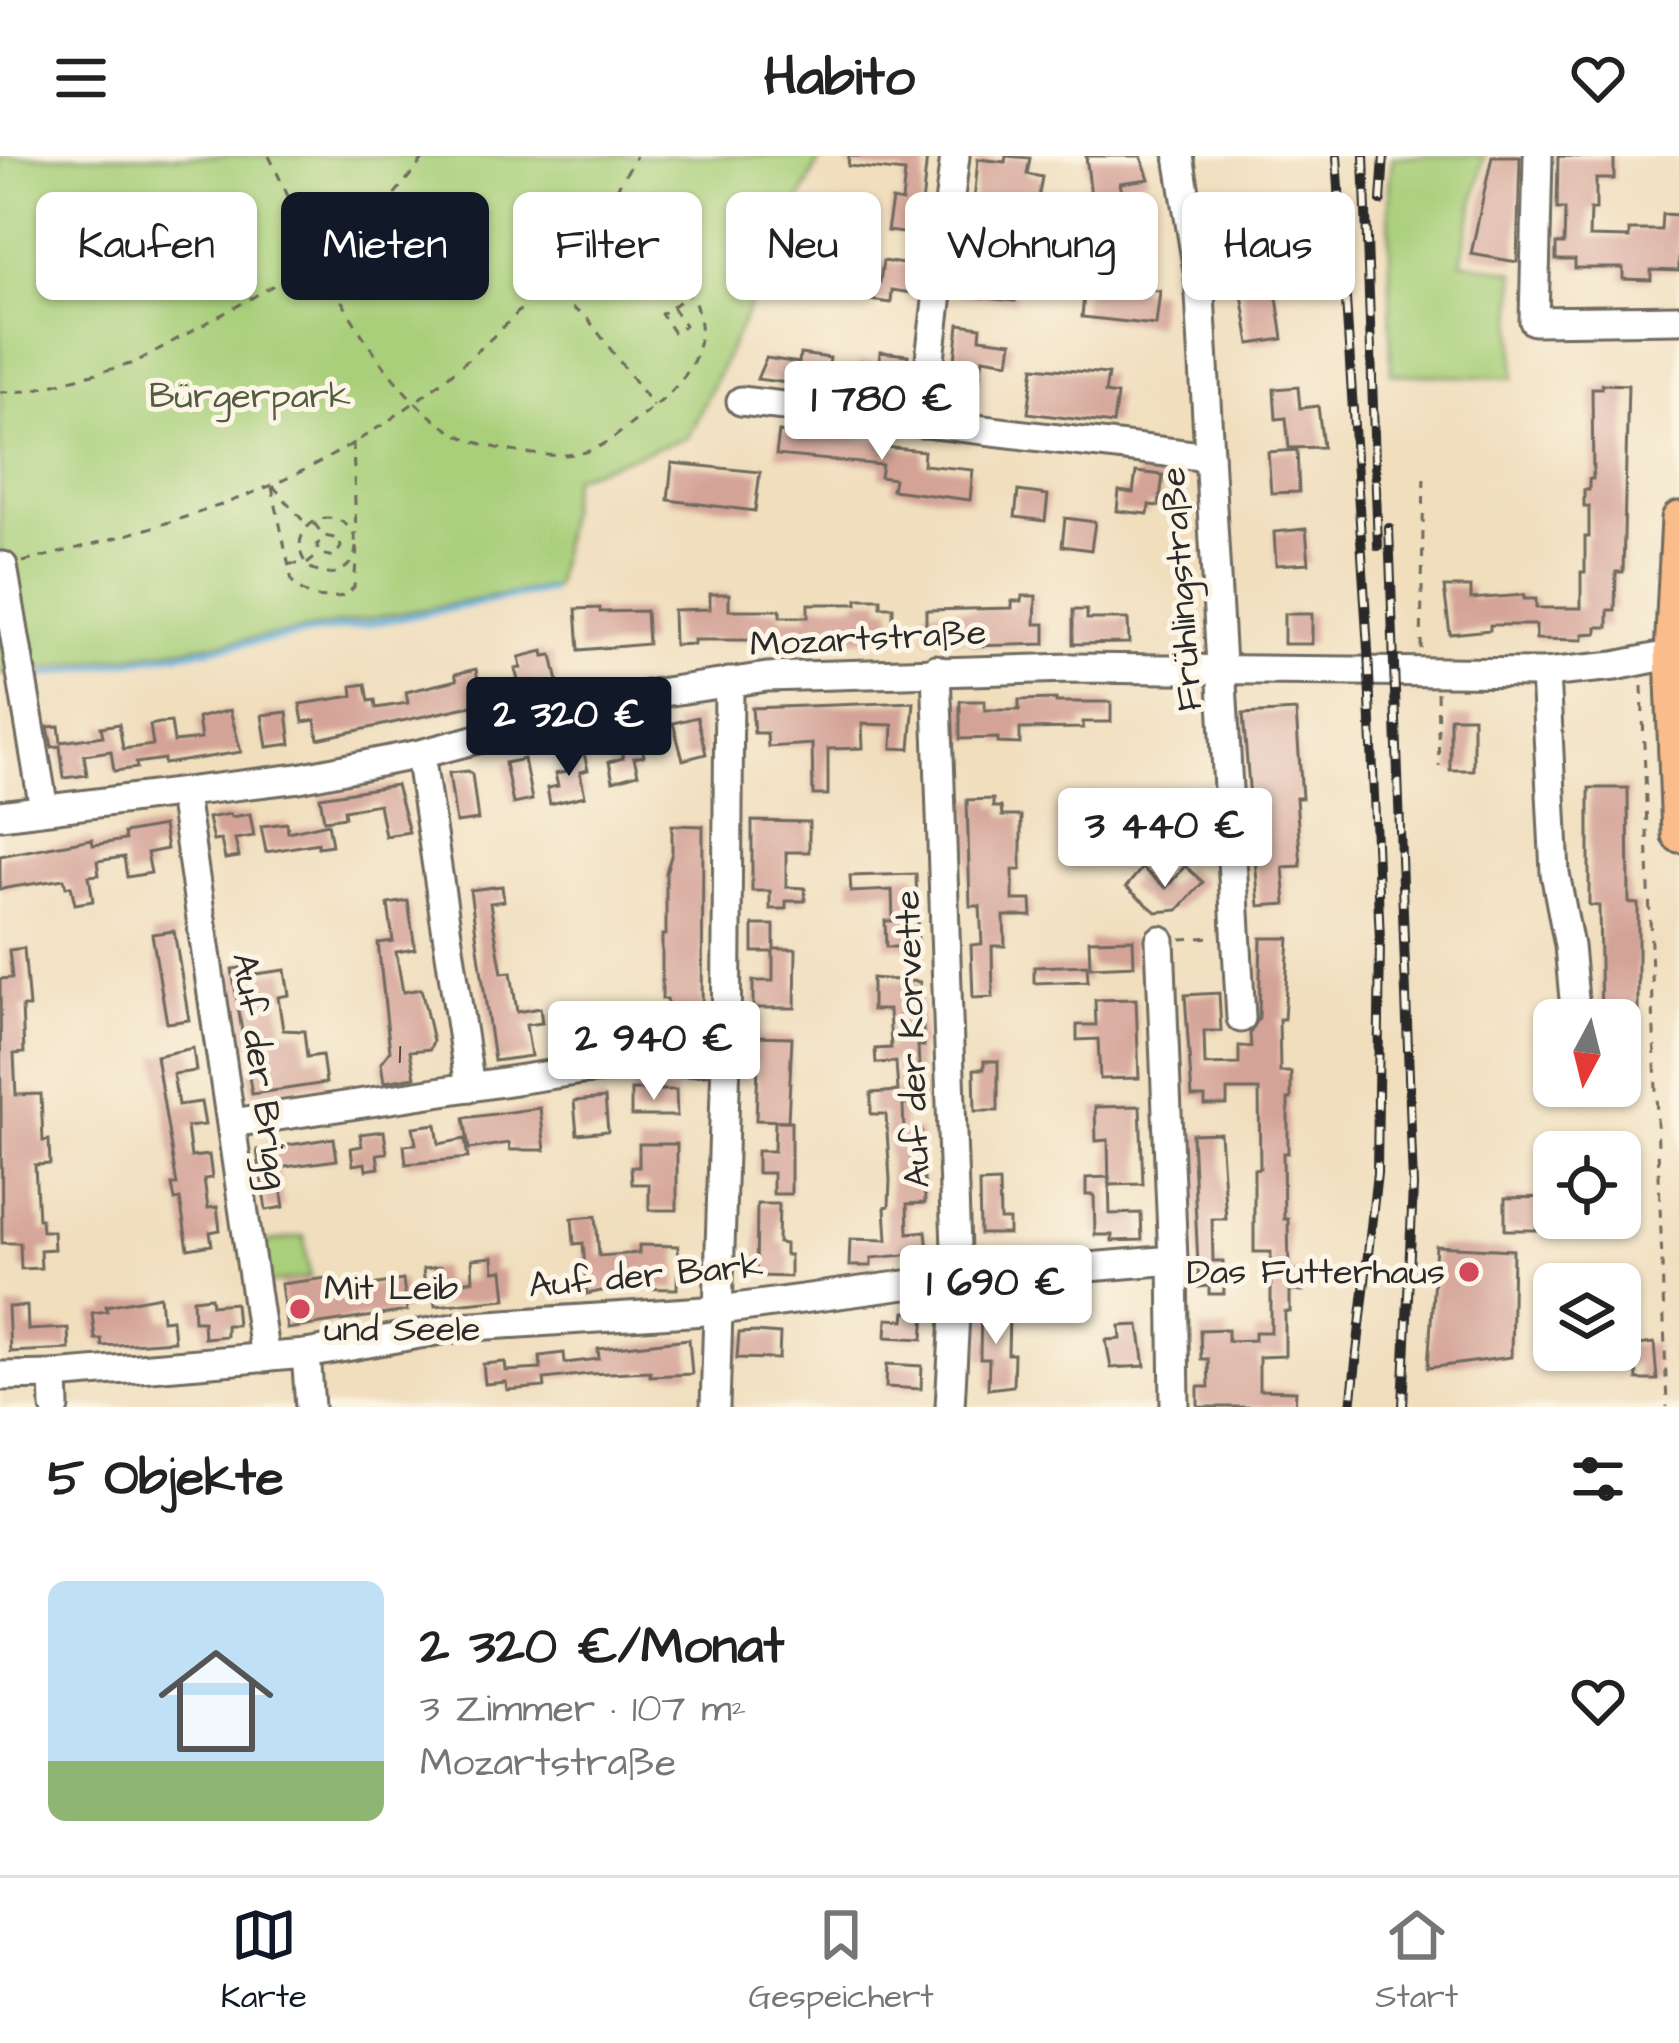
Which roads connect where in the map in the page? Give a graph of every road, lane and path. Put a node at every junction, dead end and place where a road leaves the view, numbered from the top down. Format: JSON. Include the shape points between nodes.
{"nodes":[{"id":1,"x":269,"y":156,"type":"edge"},
{"id":2,"x":426,"y":156,"type":"edge"},
{"id":3,"x":636,"y":156,"type":"edge"},
{"id":4,"x":955,"y":156,"type":"edge"},
{"id":5,"x":1179,"y":156,"type":"edge"},
{"id":6,"x":1538,"y":156,"type":"edge"},
{"id":7,"x":287,"y":192,"type":"edge"},
{"id":8,"x":396,"y":192,"type":"edge"},
{"id":9,"x":617,"y":192,"type":"edge"},
{"id":10,"x":281,"y":281,"type":"edge"},
{"id":11,"x":343,"y":300,"type":"edge"},
{"id":12,"x":529,"y":300,"type":"edge"},
{"id":13,"x":562,"y":300,"type":"edge"},
{"id":14,"x":681,"y":300,"type":"edge"},
{"id":15,"x":691,"y":300,"type":"edge"},
{"id":16,"x":671,"y":307,"type":"dead end"},
{"id":17,"x":1679,"y":319,"type":"edge"},
{"id":18,"x":0,"y":392,"type":"edge"},
{"id":19,"x":741,"y":401,"type":"dead end"},
{"id":20,"x":414,"y":403,"type":"junction"},
{"id":21,"x":655,"y":407,"type":"junction"},
{"id":22,"x":922,"y":423,"type":"junction"},
{"id":23,"x":353,"y":440,"type":"junction"},
{"id":24,"x":1209,"y":457,"type":"junction"},
{"id":25,"x":1424,"y":471,"type":"dead end"},
{"id":26,"x":272,"y":485,"type":"junction"},
{"id":27,"x":333,"y":518,"type":"junction"},
{"id":28,"x":1679,"y":519,"type":"edge"},
{"id":29,"x":310,"y":524,"type":"junction"},
{"id":30,"x":353,"y":532,"type":"junction"},
{"id":31,"x":332,"y":535,"type":"junction"},
{"id":32,"x":323,"y":536,"type":"junction"},
{"id":33,"x":339,"y":539,"type":"junction"},
{"id":34,"x":356,"y":540,"type":"junction"},
{"id":35,"x":340,"y":551,"type":"junction"},
{"id":36,"x":356,"y":551,"type":"junction"},
{"id":37,"x":319,"y":554,"type":"junction"},
{"id":38,"x":334,"y":557,"type":"junction"},
{"id":39,"x":326,"y":559,"type":"junction"},
{"id":40,"x":288,"y":564,"type":"junction"},
{"id":41,"x":307,"y":564,"type":"junction"},
{"id":42,"x":2,"y":566,"type":"edge"},
{"id":43,"x":343,"y":570,"type":"junction"},
{"id":44,"x":325,"y":574,"type":"junction"},
{"id":45,"x":1664,"y":656,"type":"edge"},
{"id":46,"x":936,"y":669,"type":"junction"},
{"id":47,"x":1223,"y":672,"type":"junction"},
{"id":48,"x":1429,"y":672,"type":"junction"},
{"id":49,"x":1545,"y":673,"type":"junction"},
{"id":50,"x":729,"y":682,"type":"junction"},
{"id":51,"x":420,"y":754,"type":"junction"},
{"id":52,"x":1439,"y":766,"type":"dead end"},
{"id":53,"x":183,"y":795,"type":"junction"},
{"id":54,"x":44,"y":809,"type":"junction"},
{"id":55,"x":0,"y":815,"type":"edge"},
{"id":56,"x":1679,"y":835,"type":"edge"},
{"id":57,"x":1239,"y":936,"type":"junction"},
{"id":58,"x":1160,"y":940,"type":"joint"},
{"id":59,"x":1574,"y":999,"type":"edge"},
{"id":60,"x":1241,"y":1018,"type":"dead end"},
{"id":61,"x":726,"y":1058,"type":"junction"},
{"id":62,"x":470,"y":1087,"type":"junction"},
{"id":63,"x":232,"y":1123,"type":"junction"},
{"id":64,"x":1173,"y":1260,"type":"junction"},
{"id":65,"x":957,"y":1278,"type":"junction"},
{"id":66,"x":720,"y":1310,"type":"junction"},
{"id":67,"x":306,"y":1354,"type":"junction"},
{"id":68,"x":265,"y":1358,"type":"junction"},
{"id":69,"x":54,"y":1375,"type":"junction"},
{"id":70,"x":0,"y":1376,"type":"edge"},
{"id":71,"x":55,"y":1407,"type":"edge"},
{"id":72,"x":310,"y":1407,"type":"edge"},
{"id":73,"x":715,"y":1407,"type":"edge"},
{"id":74,"x":950,"y":1407,"type":"edge"},
{"id":75,"x":1175,"y":1407,"type":"edge"},
{"id":76,"x":1666,"y":1407,"type":"edge"}],
"edges":[{"from":1,"to":7,"type":"path"},
{"from":2,"to":8,"type":"path"},
{"from":3,"to":9,"type":"path"},
{"from":4,"to":22,"type":"street"},
{"from":5,"to":24,"type":"street","name":"Frühlingstraße","via":[[1199,277]]},
{"from":6,"to":17,"type":"street","via":[[1534,321]]},
{"from":10,"to":18,"type":"path","via":[[134,363]]},
{"from":11,"to":20,"type":"path"},
{"from":12,"to":20,"type":"path"},
{"from":13,"to":21,"type":"path","via":[[588,319]]},
{"from":14,"to":16,"type":"path"},
{"from":15,"to":21,"type":"path","via":[[701,320],[699,348],[682,382]]},
{"from":19,"to":22,"type":"street"},
{"from":20,"to":21,"type":"path","via":[[456,434],[562,454],[587,451]]},
{"from":20,"to":23,"type":"path"},
{"from":22,"to":24,"type":"street"},
{"from":23,"to":26,"type":"path"},
{"from":23,"to":34,"type":"path"},
{"from":24,"to":47,"type":"street","name":"Frühlingstraße"},
{"from":25,"to":48,"type":"path"},
{"from":26,"to":29,"type":"path"},
{"from":26,"to":40,"type":"path"},
{"from":26,"to":42,"type":"path","via":[[161,526]]},
{"from":27,"to":29,"type":"path"},
{"from":27,"to":30,"type":"path"},
{"from":27,"to":31,"type":"path"},
{"from":28,"to":45,"type":"main road"},
{"from":29,"to":32,"type":"path"},
{"from":29,"to":41,"type":"path","via":[[300,542]]},
{"from":30,"to":33,"type":"path"},
{"from":30,"to":34,"type":"path"},
{"from":31,"to":32,"type":"path"},
{"from":31,"to":33,"type":"path"},
{"from":32,"to":37,"type":"path"},
{"from":33,"to":35,"type":"path"},
{"from":34,"to":36,"type":"path"},
{"from":35,"to":36,"type":"path"},
{"from":35,"to":38,"type":"path"},
{"from":36,"to":40,"type":"path","via":[[354,587],[345,596],[300,592]]},
{"from":36,"to":43,"type":"path"},
{"from":37,"to":39,"type":"path"},
{"from":37,"to":41,"type":"path"},
{"from":38,"to":39,"type":"path"},
{"from":38,"to":43,"type":"path"},
{"from":39,"to":44,"type":"path"},
{"from":40,"to":41,"type":"path"},
{"from":41,"to":44,"type":"path"},
{"from":42,"to":54,"type":"street"},
{"from":43,"to":44,"type":"path"},
{"from":45,"to":49,"type":"street","name":"Mozartstraße"},
{"from":45,"to":56,"type":"main road"},
{"from":45,"to":76,"type":"path"},
{"from":46,"to":47,"type":"street","name":"Mozartstraße"},
{"from":46,"to":50,"type":"street","name":"Mozartstraße"},
{"from":46,"to":65,"type":"street","name":"Auf der Korvette"},
{"from":47,"to":48,"type":"street","name":"Mozartstraße"},
{"from":47,"to":57,"type":"street","name":"Frühlingstraße"},
{"from":48,"to":49,"type":"street","name":"Mozartstraße"},
{"from":48,"to":52,"type":"path"},
{"from":49,"to":59,"type":"street","via":[[1555,873]]},
{"from":50,"to":51,"type":"street","name":"Mozartstraße","via":[[651,694]]},
{"from":50,"to":61,"type":"street"},
{"from":51,"to":53,"type":"street","name":"Mozartstraße"},
{"from":51,"to":62,"type":"street"},
{"from":53,"to":54,"type":"street","name":"Mozartstraße"},
{"from":53,"to":63,"type":"street","name":"Auf der Brigg"},
{"from":54,"to":55,"type":"street","name":"Mozartstraße"},
{"from":57,"to":58,"type":"path"},
{"from":57,"to":60,"type":"street","name":"Frühlingstraße"},
{"from":58,"to":64,"type":"street"},
{"from":61,"to":62,"type":"street"},
{"from":61,"to":66,"type":"street"},
{"from":62,"to":63,"type":"street"},
{"from":63,"to":68,"type":"street","name":"Auf der Brigg"},
{"from":64,"to":65,"type":"street","name":"Auf der Bark"},
{"from":64,"to":75,"type":"street"},
{"from":65,"to":66,"type":"street","name":"Auf der Bark"},
{"from":65,"to":74,"type":"street","name":"Auf der Korvette"},
{"from":66,"to":67,"type":"street","name":"Auf der Bark","via":[[459,1327]]},
{"from":66,"to":73,"type":"street"},
{"from":67,"to":68,"type":"street","name":"Auf der Bark"},
{"from":67,"to":72,"type":"street"},
{"from":68,"to":69,"type":"street","name":"Auf der Bark"},
{"from":69,"to":70,"type":"street","name":"Auf der Bark"},
{"from":69,"to":71,"type":"street"}]}
